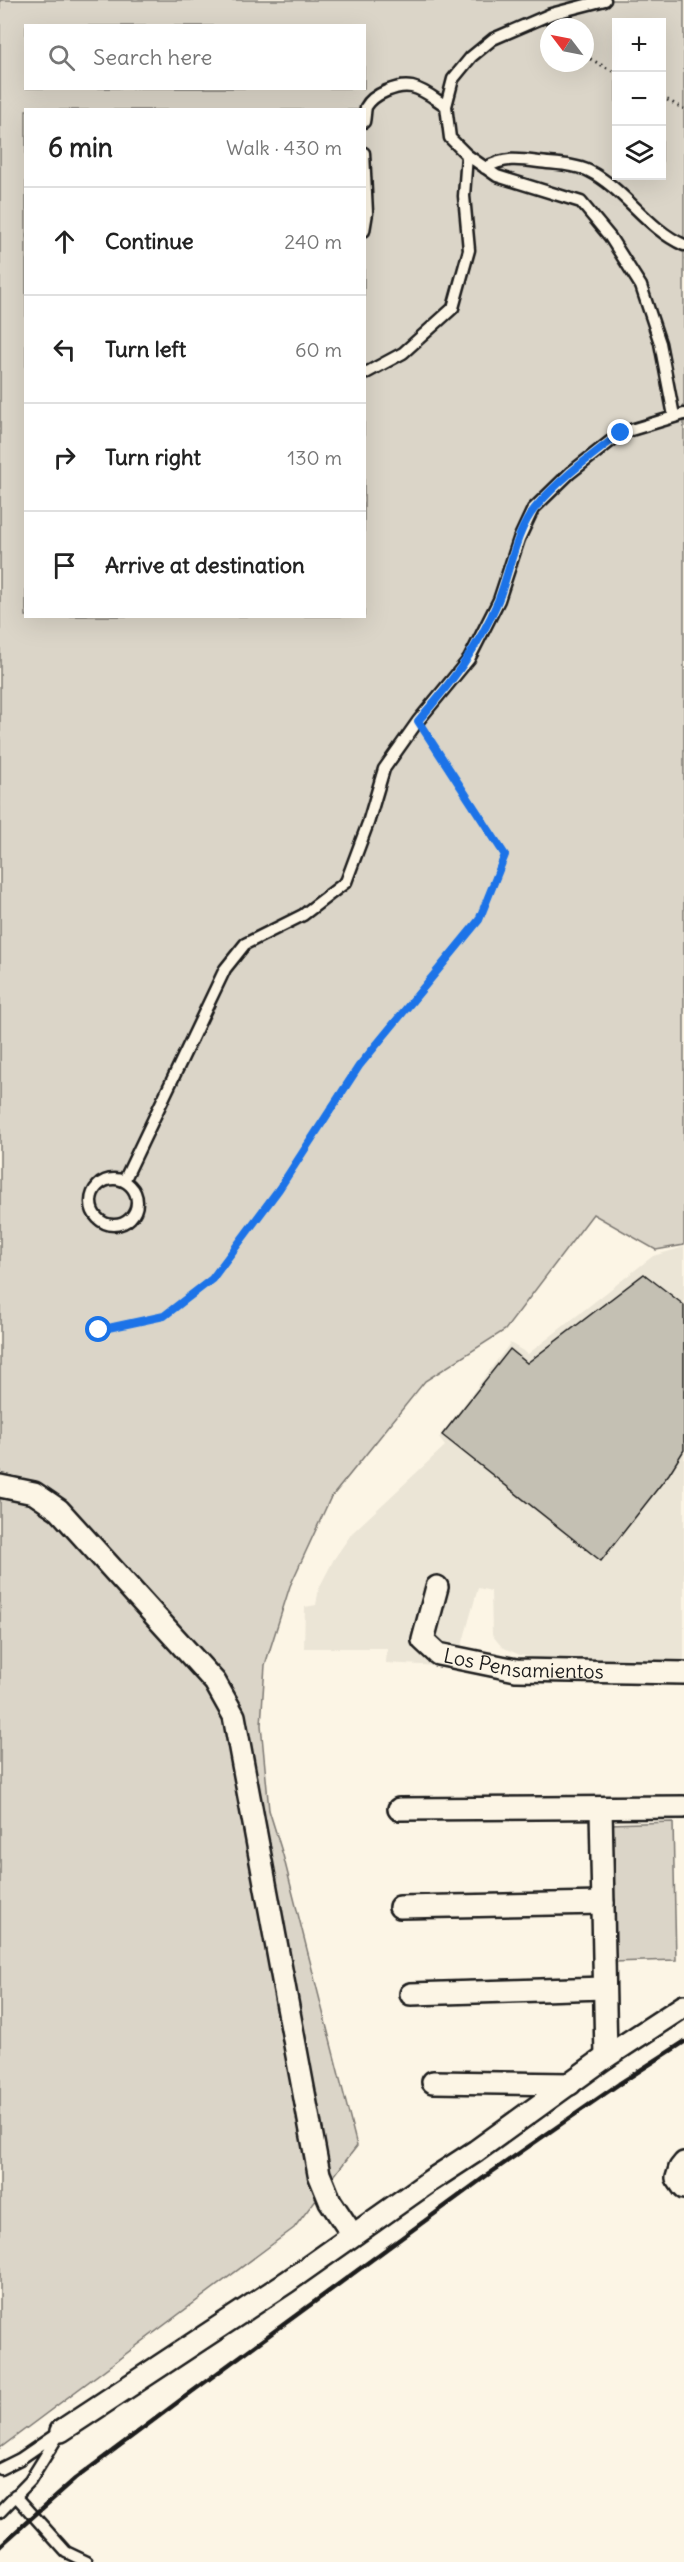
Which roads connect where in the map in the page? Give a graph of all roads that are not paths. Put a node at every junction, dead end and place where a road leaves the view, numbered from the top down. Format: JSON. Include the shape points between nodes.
{"nodes":[{"id":1,"x":605,"y":0,"type":"edge"},
{"id":2,"x":446,"y":106,"type":"junction"},
{"id":3,"x":366,"y":108,"type":"edge"},
{"id":4,"x":467,"y":155,"type":"junction"},
{"id":5,"x":485,"y":168,"type":"junction"},
{"id":6,"x":366,"y":193,"type":"edge"},
{"id":7,"x":366,"y":219,"type":"edge"},
{"id":8,"x":684,"y":245,"type":"edge"},
{"id":9,"x":366,"y":373,"type":"edge"},
{"id":10,"x":679,"y":415,"type":"edge"},
{"id":11,"x":124,"y":1180,"type":"junction"},
{"id":12,"x":0,"y":1486,"type":"edge"},
{"id":13,"x":436,"y":1587,"type":"dead end"},
{"id":14,"x":684,"y":1673,"type":"edge"},
{"id":15,"x":684,"y":1807,"type":"edge"},
{"id":16,"x":601,"y":1808,"type":"junction"},
{"id":17,"x":399,"y":1809,"type":"dead end"},
{"id":18,"x":603,"y":1903,"type":"junction"},
{"id":19,"x":400,"y":1907,"type":"dead end"},
{"id":20,"x":604,"y":1988,"type":"junction"},
{"id":21,"x":411,"y":1994,"type":"dead end"},
{"id":22,"x":684,"y":2006,"type":"edge"},
{"id":23,"x":606,"y":2057,"type":"junction"},
{"id":24,"x":433,"y":2082,"type":"dead end"},
{"id":25,"x":570,"y":2084,"type":"junction"},
{"id":26,"x":684,"y":2163,"type":"edge"},
{"id":27,"x":684,"y":2188,"type":"edge"},
{"id":28,"x":352,"y":2234,"type":"junction"},
{"id":29,"x":61,"y":2431,"type":"junction"},
{"id":30,"x":0,"y":2469,"type":"edge"},
{"id":31,"x":15,"y":2495,"type":"junction"},
{"id":32,"x":0,"y":2512,"type":"edge"},
{"id":33,"x":87,"y":2562,"type":"edge"}],
"edges":[{"from":1,"to":2,"type":"lane","via":[[551,15],[493,39],[453,79]]},
{"from":2,"to":3,"type":"lane","via":[[409,86],[376,97]]},
{"from":2,"to":4,"type":"lane","via":[[450,138]]},
{"from":4,"to":5,"type":"lane"},
{"from":4,"to":9,"type":"lane","via":[[464,196],[469,249],[453,308],[403,353]]},
{"from":5,"to":8,"type":"lane","via":[[498,160],[516,158],[587,170]]},
{"from":5,"to":10,"type":"lane","via":[[497,176],[581,202],[610,237],[641,286]]},
{"from":6,"to":7,"type":"lane"},
{"from":10,"to":11,"type":"lane","via":[[621,433],[570,473],[533,509],[499,600],[469,659],[384,769],[346,882],[303,915],[245,944],[225,969]]},
{"from":11,"to":11,"type":"lane","via":[[101,1183],[92,1196],[96,1216],[108,1224],[122,1224],[130,1219],[138,1205],[136,1194]]},
{"from":12,"to":28,"type":"street","via":[[34,1493],[59,1510],[215,1682],[234,1716],[319,2174],[330,2202]]},
{"from":13,"to":14,"type":"street","name":"Los Pensamientos","via":[[423,1640],[438,1654],[516,1670]]},
{"from":15,"to":16,"type":"street"},
{"from":16,"to":17,"type":"street"},
{"from":16,"to":18,"type":"street"},
{"from":18,"to":19,"type":"street"},
{"from":18,"to":20,"type":"street"},
{"from":20,"to":21,"type":"street"},
{"from":20,"to":23,"type":"street"},
{"from":22,"to":23,"type":"street"},
{"from":23,"to":25,"type":"street"},
{"from":24,"to":25,"type":"street"},
{"from":25,"to":28,"type":"street"},
{"from":26,"to":27,"type":"street","via":[[678,2178]]},
{"from":28,"to":29,"type":"street","via":[[287,2282]]},
{"from":29,"to":30,"type":"lane"},
{"from":29,"to":31,"type":"lane","via":[[30,2481]]},
{"from":31,"to":32,"type":"lane"},
{"from":31,"to":33,"type":"lane","via":[[66,2552]]}]}
